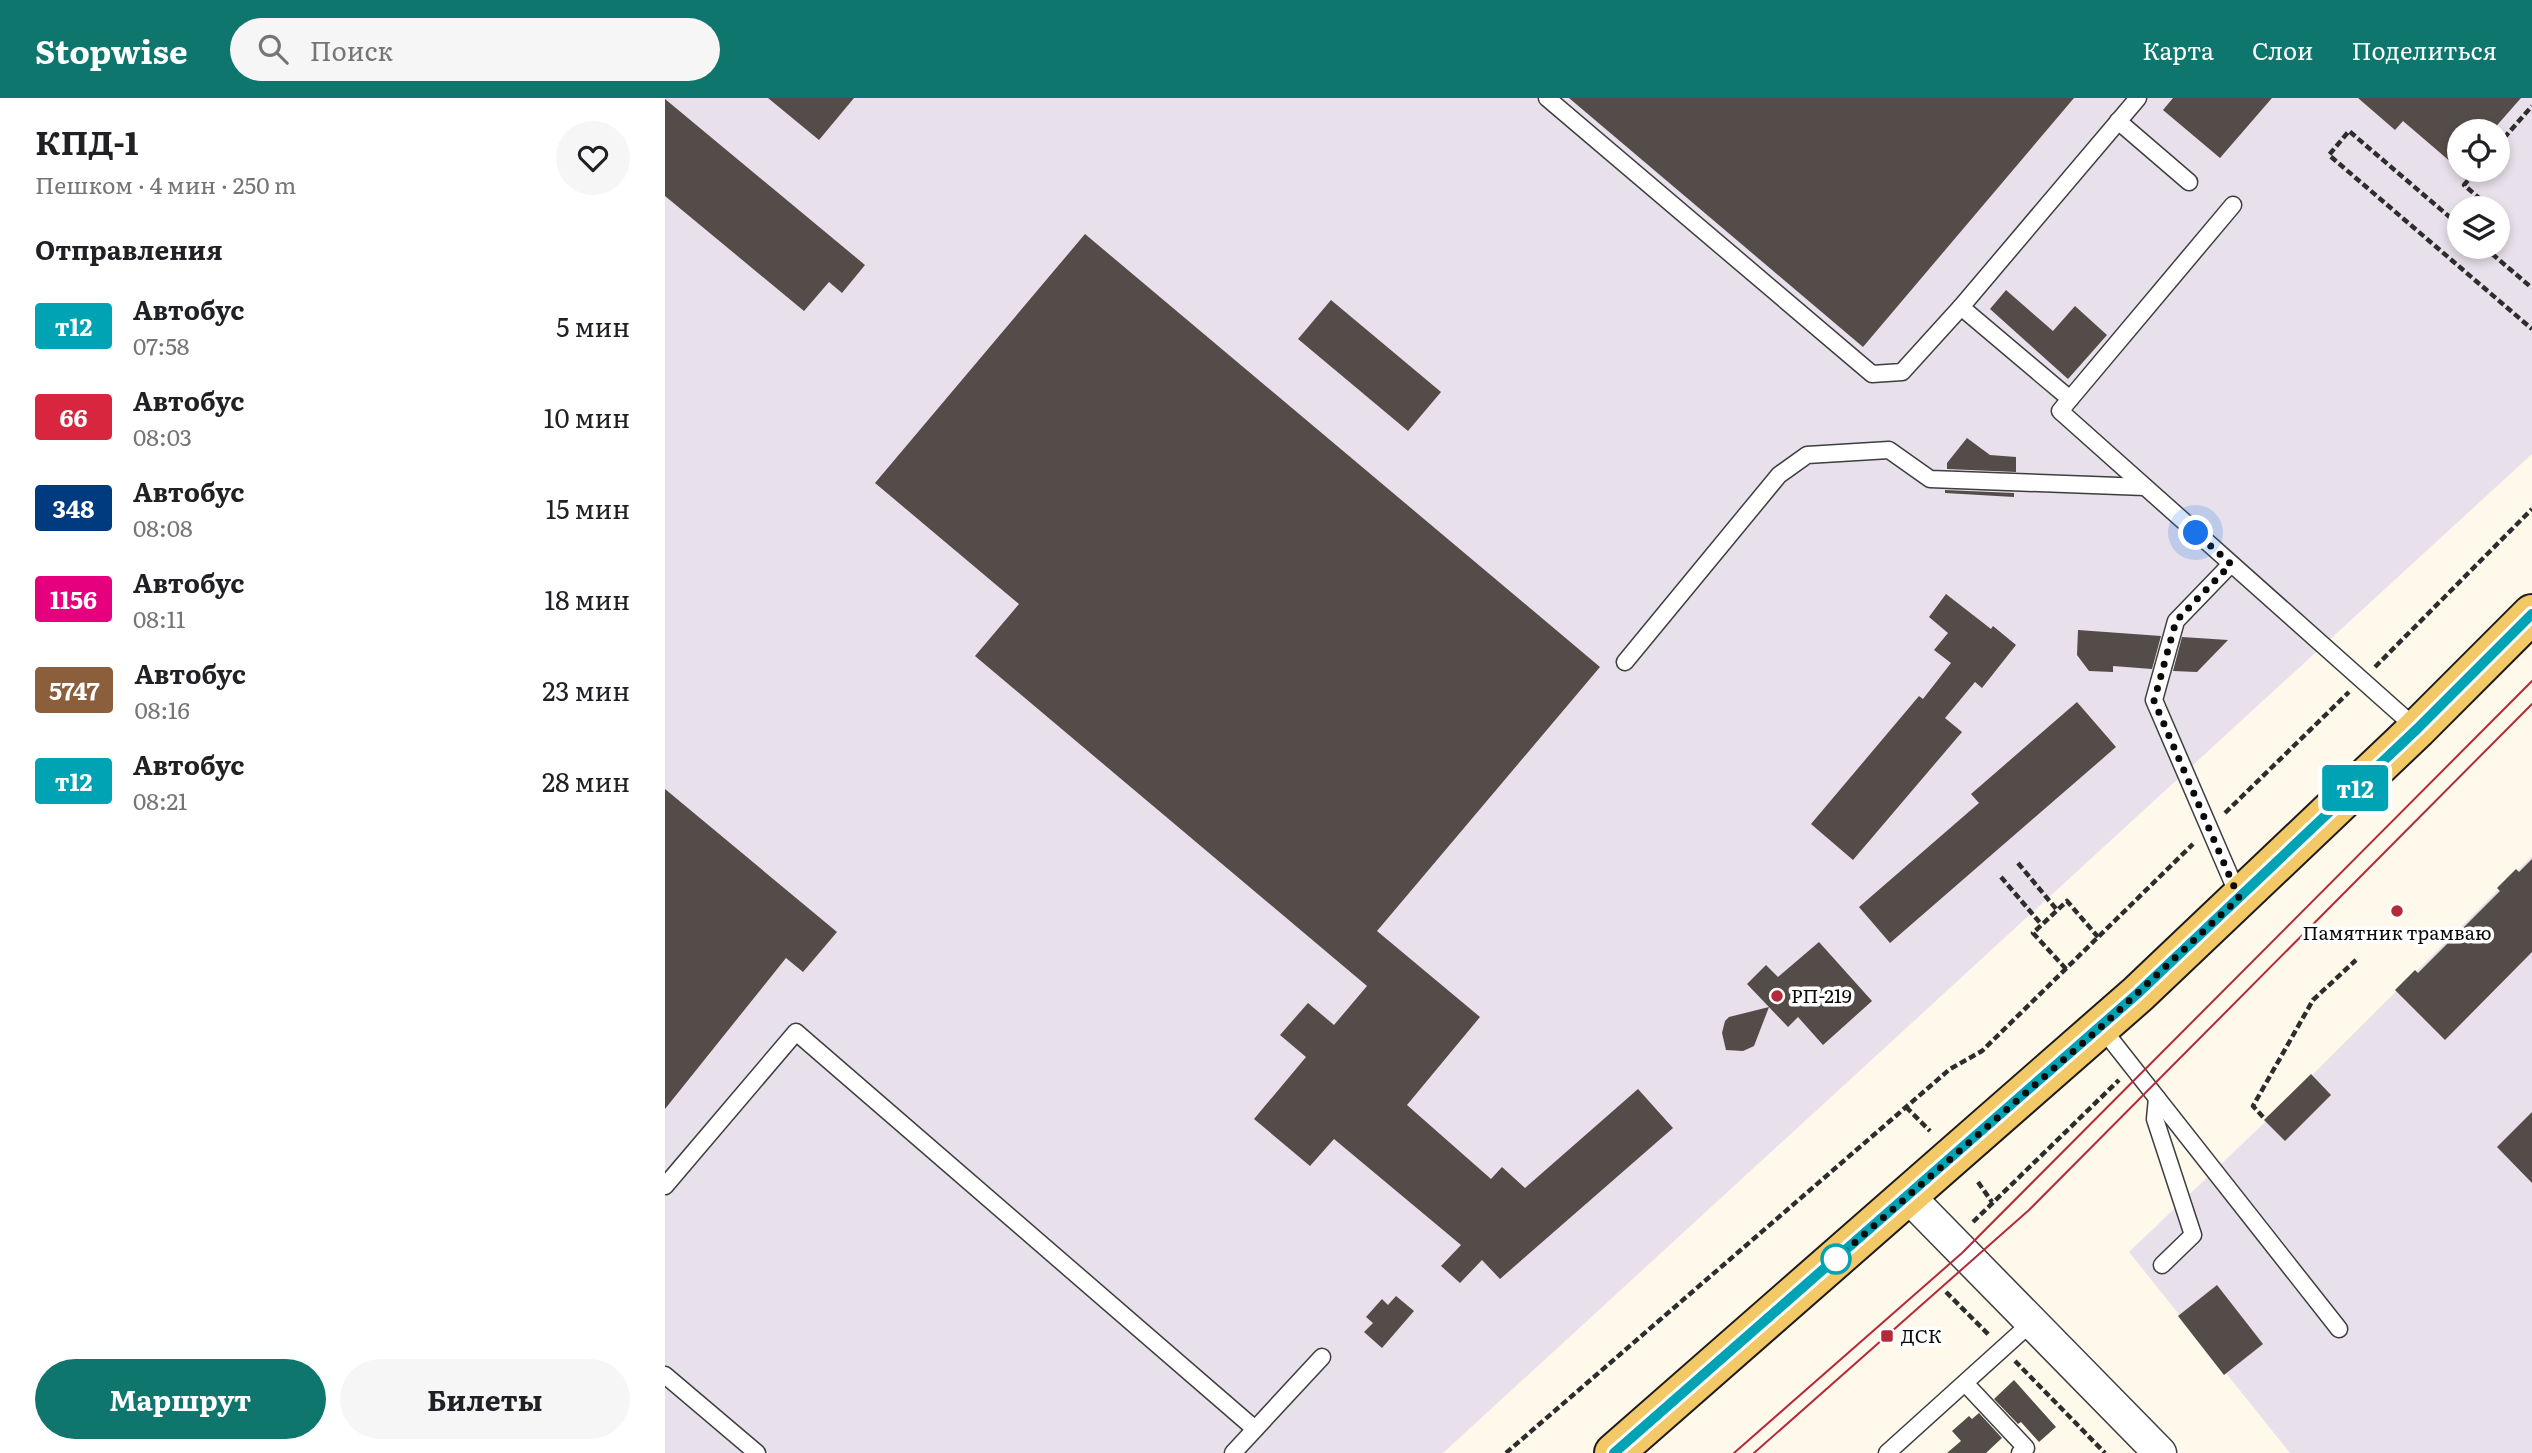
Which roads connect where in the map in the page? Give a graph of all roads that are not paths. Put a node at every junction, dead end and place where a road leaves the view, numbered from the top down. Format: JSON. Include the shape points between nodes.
{"nodes":[{"id":1,"x":1547,"y":98,"type":"edge"},
{"id":2,"x":2138,"y":98,"type":"edge"},
{"id":3,"x":2118,"y":121,"type":"junction"},
{"id":4,"x":2189,"y":182,"type":"dead end"},
{"id":5,"x":2233,"y":205,"type":"dead end"},
{"id":6,"x":1961,"y":307,"type":"junction"},
{"id":7,"x":2070,"y":399,"type":"junction"},
{"id":8,"x":2145,"y":487,"type":"junction"},
{"id":9,"x":2231,"y":564,"type":"junction"},
{"id":10,"x":2532,"y":614,"type":"edge"},
{"id":11,"x":1625,"y":662,"type":"dead end"},
{"id":12,"x":2417,"y":729,"type":"junction"},
{"id":13,"x":2239,"y":898,"type":"junction"},
{"id":14,"x":2101,"y":1027,"type":"junction"},
{"id":15,"x":2157,"y":1098,"type":"junction"},
{"id":16,"x":665,"y":1186,"type":"edge"},
{"id":17,"x":1908,"y":1196,"type":"junction"},
{"id":18,"x":2162,"y":1265,"type":"dead end"},
{"id":19,"x":2031,"y":1323,"type":"junction"},
{"id":20,"x":2339,"y":1329,"type":"dead end"},
{"id":21,"x":1322,"y":1357,"type":"dead end"},
{"id":22,"x":665,"y":1375,"type":"edge"},
{"id":23,"x":1965,"y":1383,"type":"junction"},
{"id":24,"x":1255,"y":1429,"type":"junction"},
{"id":25,"x":757,"y":1453,"type":"edge"},
{"id":26,"x":1233,"y":1453,"type":"edge"},
{"id":27,"x":1614,"y":1453,"type":"edge"},
{"id":28,"x":1887,"y":1453,"type":"edge"},
{"id":29,"x":2020,"y":1453,"type":"edge"},
{"id":30,"x":2160,"y":1453,"type":"edge"}],
"edges":[{"from":1,"to":6,"type":"lane","via":[[1872,373],[1902,372]]},
{"from":2,"to":3,"type":"lane"},
{"from":3,"to":4,"type":"lane"},
{"from":3,"to":6,"type":"lane"},
{"from":5,"to":7,"type":"lane"},
{"from":6,"to":7,"type":"lane"},
{"from":7,"to":8,"type":"lane","via":[[2060,411]]},
{"from":8,"to":9,"type":"lane"},
{"from":8,"to":11,"type":"lane","via":[[1930,479],[1889,450],[1807,455],[1779,475]]},
{"from":9,"to":12,"type":"lane"},
{"from":9,"to":13,"type":"lane","via":[[2176,621],[2154,701]]},
{"from":10,"to":12,"type":"main road"},
{"from":12,"to":13,"type":"main road"},
{"from":13,"to":14,"type":"main road"},
{"from":14,"to":15,"type":"lane"},
{"from":14,"to":17,"type":"main road"},
{"from":15,"to":18,"type":"lane","via":[[2155,1119],[2193,1235]]},
{"from":15,"to":20,"type":"lane"},
{"from":16,"to":24,"type":"lane","via":[[796,1032]]},
{"from":17,"to":19,"type":"street"},
{"from":17,"to":27,"type":"main road"},
{"from":19,"to":23,"type":"lane"},
{"from":19,"to":30,"type":"street"},
{"from":21,"to":24,"type":"lane"},
{"from":22,"to":25,"type":"lane"},
{"from":23,"to":28,"type":"lane"},
{"from":23,"to":29,"type":"lane","via":[[2026,1448]]},
{"from":24,"to":26,"type":"lane"}]}
